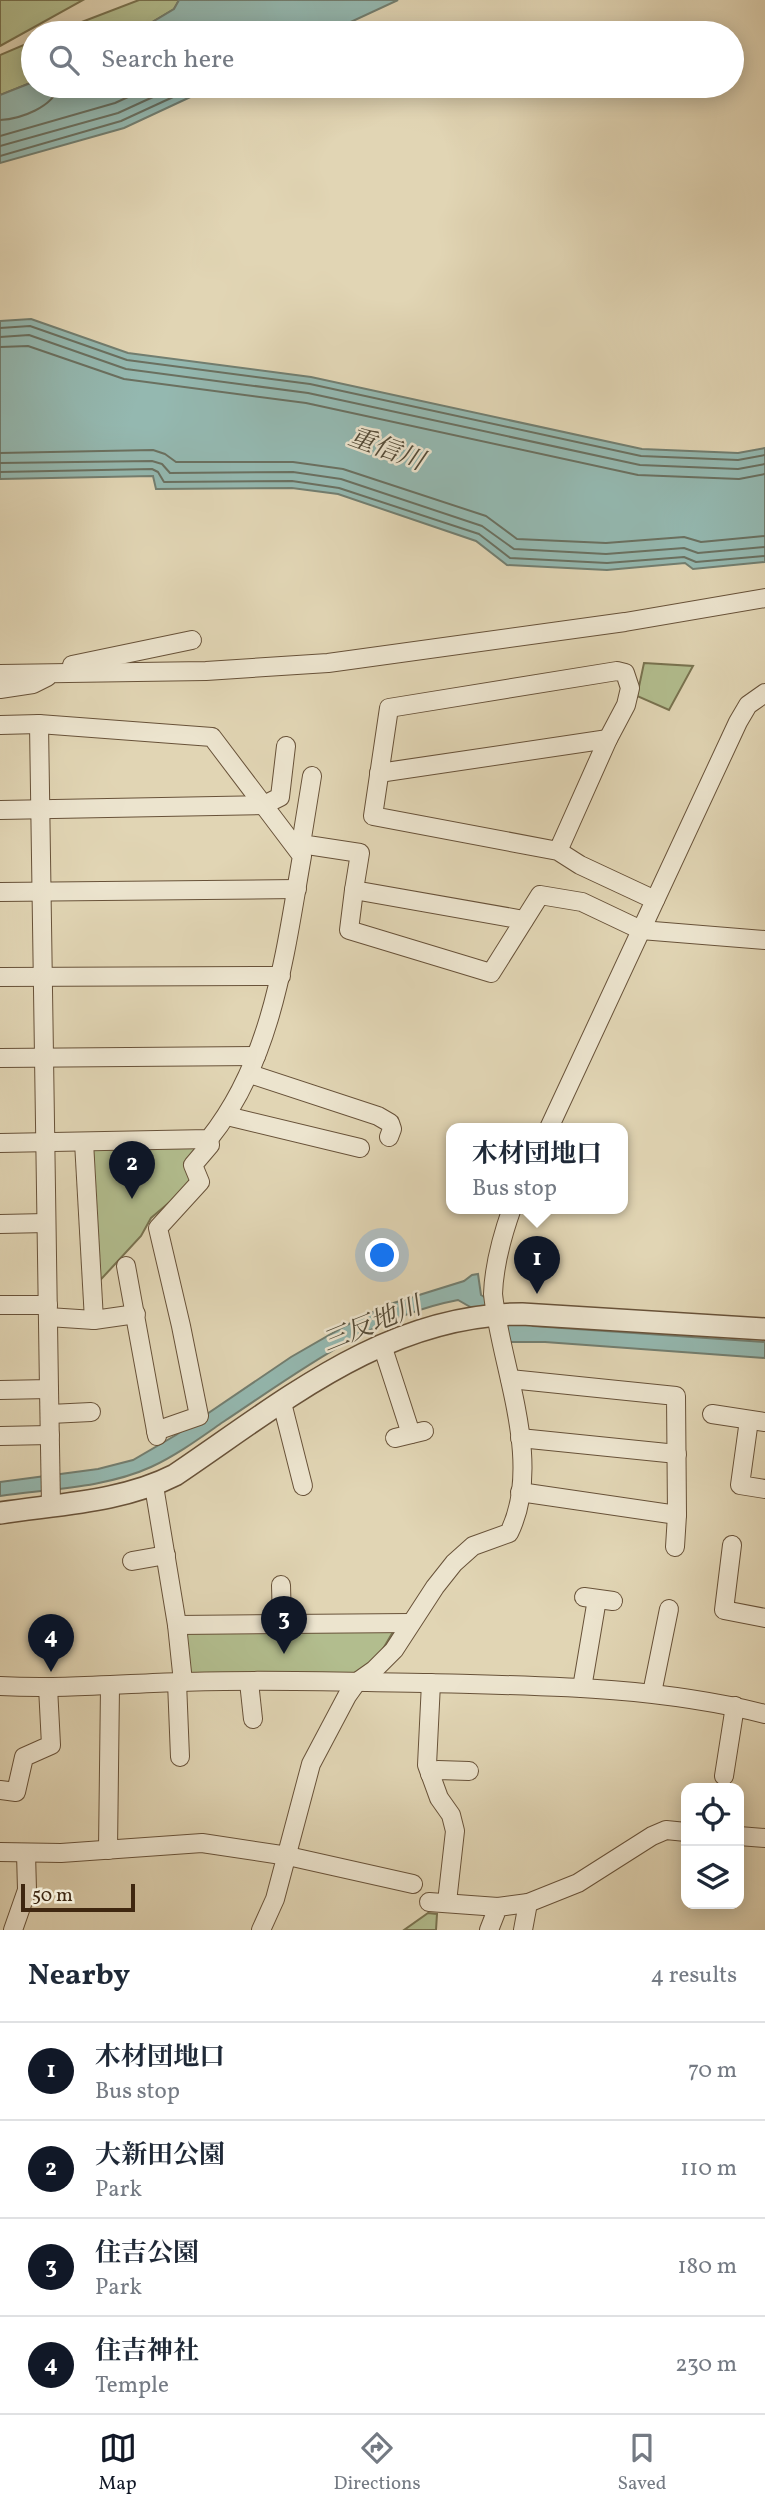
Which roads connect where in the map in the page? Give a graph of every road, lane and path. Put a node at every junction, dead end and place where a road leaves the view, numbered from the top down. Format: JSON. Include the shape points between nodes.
{"nodes":[{"id":1,"x":765,"y":598,"type":"edge"},
{"id":2,"x":192,"y":640,"type":"dead end"},
{"id":3,"x":56,"y":673,"type":"junction"},
{"id":4,"x":0,"y":674,"type":"edge"},
{"id":5,"x":0,"y":689,"type":"edge"},
{"id":6,"x":765,"y":693,"type":"edge"},
{"id":7,"x":0,"y":724,"type":"edge"},
{"id":8,"x":39,"y":724,"type":"junction"},
{"id":9,"x":607,"y":739,"type":"junction"},
{"id":10,"x":286,"y":747,"type":"dead end"},
{"id":11,"x":379,"y":773,"type":"junction"},
{"id":12,"x":312,"y":776,"type":"dead end"},
{"id":13,"x":264,"y":805,"type":"junction"},
{"id":14,"x":41,"y":809,"type":"junction"},
{"id":15,"x":0,"y":810,"type":"edge"},
{"id":16,"x":298,"y":846,"type":"junction"},
{"id":17,"x":558,"y":851,"type":"junction"},
{"id":18,"x":297,"y":889,"type":"junction"},
{"id":19,"x":354,"y":890,"type":"junction"},
{"id":20,"x":43,"y":891,"type":"junction"},
{"id":21,"x":0,"y":892,"type":"edge"},
{"id":22,"x":655,"y":900,"type":"junction"},
{"id":23,"x":524,"y":920,"type":"junction"},
{"id":24,"x":641,"y":930,"type":"junction"},
{"id":25,"x":765,"y":940,"type":"edge"},
{"id":26,"x":43,"y":976,"type":"junction"},
{"id":27,"x":281,"y":976,"type":"junction"},
{"id":28,"x":0,"y":977,"type":"edge"},
{"id":29,"x":256,"y":1056,"type":"junction"},
{"id":30,"x":0,"y":1058,"type":"edge"},
{"id":31,"x":45,"y":1058,"type":"junction"},
{"id":32,"x":250,"y":1074,"type":"junction"},
{"id":33,"x":227,"y":1116,"type":"junction"},
{"id":34,"x":551,"y":1123,"type":"edge"},
{"id":35,"x":389,"y":1137,"type":"dead end"},
{"id":36,"x":209,"y":1139,"type":"junction"},
{"id":37,"x":84,"y":1142,"type":"junction"},
{"id":38,"x":0,"y":1143,"type":"edge"},
{"id":39,"x":46,"y":1143,"type":"junction"},
{"id":40,"x":360,"y":1148,"type":"dead end"},
{"id":41,"x":510,"y":1214,"type":"edge"},
{"id":42,"x":46,"y":1223,"type":"junction"},
{"id":43,"x":0,"y":1224,"type":"edge"},
{"id":44,"x":126,"y":1266,"type":"dead end"},
{"id":45,"x":0,"y":1306,"type":"edge"},
{"id":46,"x":48,"y":1311,"type":"junction"},
{"id":47,"x":136,"y":1314,"type":"junction"},
{"id":48,"x":495,"y":1315,"type":"junction"},
{"id":49,"x":94,"y":1320,"type":"junction"},
{"id":50,"x":765,"y":1329,"type":"edge"},
{"id":51,"x":382,"y":1345,"type":"junction"},
{"id":52,"x":510,"y":1379,"type":"junction"},
{"id":53,"x":0,"y":1390,"type":"edge"},
{"id":54,"x":49,"y":1390,"type":"junction"},
{"id":55,"x":282,"y":1403,"type":"junction"},
{"id":56,"x":91,"y":1412,"type":"dead end"},
{"id":57,"x":50,"y":1414,"type":"junction"},
{"id":58,"x":712,"y":1414,"type":"dead end"},
{"id":59,"x":757,"y":1421,"type":"edge"},
{"id":60,"x":410,"y":1434,"type":"dead end"},
{"id":61,"x":50,"y":1435,"type":"junction"},
{"id":62,"x":0,"y":1436,"type":"edge"},
{"id":63,"x":520,"y":1438,"type":"junction"},
{"id":64,"x":677,"y":1454,"type":"junction"},
{"id":65,"x":153,"y":1486,"type":"junction"},
{"id":66,"x":303,"y":1486,"type":"dead end"},
{"id":67,"x":765,"y":1489,"type":"edge"},
{"id":68,"x":520,"y":1492,"type":"junction"},
{"id":69,"x":51,"y":1502,"type":"junction"},
{"id":70,"x":0,"y":1513,"type":"edge"},
{"id":71,"x":677,"y":1515,"type":"junction"},
{"id":72,"x":731,"y":1545,"type":"dead end"},
{"id":73,"x":675,"y":1547,"type":"dead end"},
{"id":74,"x":166,"y":1555,"type":"junction"},
{"id":75,"x":132,"y":1561,"type":"dead end"},
{"id":76,"x":282,"y":1585,"type":"dead end"},
{"id":77,"x":598,"y":1599,"type":"dead end"},
{"id":78,"x":669,"y":1609,"type":"dead end"},
{"id":79,"x":765,"y":1618,"type":"edge"},
{"id":80,"x":282,"y":1623,"type":"junction"},
{"id":81,"x":411,"y":1623,"type":"junction"},
{"id":82,"x":177,"y":1625,"type":"junction"},
{"id":83,"x":180,"y":1682,"type":"junction"},
{"id":84,"x":249,"y":1682,"type":"junction"},
{"id":85,"x":357,"y":1682,"type":"junction"},
{"id":86,"x":431,"y":1684,"type":"junction"},
{"id":87,"x":0,"y":1686,"type":"edge"},
{"id":88,"x":48,"y":1687,"type":"junction"},
{"id":89,"x":110,"y":1687,"type":"junction"},
{"id":90,"x":582,"y":1688,"type":"junction"},
{"id":91,"x":652,"y":1693,"type":"junction"},
{"id":92,"x":735,"y":1706,"type":"junction"},
{"id":93,"x":765,"y":1714,"type":"edge"},
{"id":94,"x":253,"y":1719,"type":"dead end"},
{"id":95,"x":180,"y":1756,"type":"dead end"},
{"id":96,"x":469,"y":1771,"type":"dead end"},
{"id":97,"x":430,"y":1774,"type":"junction"},
{"id":98,"x":724,"y":1776,"type":"dead end"},
{"id":99,"x":0,"y":1790,"type":"edge"},
{"id":100,"x":681,"y":1832,"type":"edge"},
{"id":101,"x":744,"y":1836,"type":"edge"},
{"id":102,"x":765,"y":1838,"type":"edge"},
{"id":103,"x":108,"y":1850,"type":"junction"},
{"id":104,"x":0,"y":1852,"type":"edge"},
{"id":105,"x":26,"y":1853,"type":"junction"},
{"id":106,"x":288,"y":1856,"type":"junction"},
{"id":107,"x":413,"y":1884,"type":"dead end"},
{"id":108,"x":528,"y":1903,"type":"junction"},
{"id":109,"x":498,"y":1907,"type":"junction"},
{"id":110,"x":13,"y":1930,"type":"edge"},
{"id":111,"x":261,"y":1930,"type":"edge"},
{"id":112,"x":489,"y":1930,"type":"edge"},
{"id":113,"x":523,"y":1930,"type":"edge"}],
"edges":[{"from":1,"to":3,"type":"street","via":[[328,663],[206,671]]},
{"from":2,"to":3,"type":"street","via":[[76,663]]},
{"from":3,"to":4,"type":"street"},
{"from":3,"to":5,"type":"street","via":[[33,684]]},
{"from":6,"to":22,"type":"street","via":[[748,705],[738,722]]},
{"from":7,"to":8,"type":"street"},
{"from":8,"to":13,"type":"street","via":[[212,737]]},
{"from":8,"to":14,"type":"street"},
{"from":9,"to":11,"type":"street"},
{"from":9,"to":11,"type":"street","via":[[630,688],[625,673],[617,671],[389,708]]},
{"from":9,"to":17,"type":"street"},
{"from":10,"to":13,"type":"street","via":[[280,797]]},
{"from":11,"to":17,"type":"street","via":[[373,816]]},
{"from":12,"to":16,"type":"street"},
{"from":13,"to":14,"type":"street"},
{"from":13,"to":16,"type":"street"},
{"from":14,"to":15,"type":"street"},
{"from":14,"to":20,"type":"street"},
{"from":16,"to":18,"type":"street","via":[[302,856]]},
{"from":16,"to":19,"type":"street","via":[[360,853]]},
{"from":17,"to":22,"type":"street"},
{"from":18,"to":20,"type":"street"},
{"from":18,"to":27,"type":"street"},
{"from":19,"to":23,"type":"street"},
{"from":19,"to":23,"type":"street","via":[[349,930],[491,972]]},
{"from":20,"to":21,"type":"street"},
{"from":20,"to":26,"type":"street"},
{"from":22,"to":24,"type":"street"},
{"from":23,"to":24,"type":"street","via":[[540,895],[582,902]]},
{"from":24,"to":25,"type":"street"},
{"from":24,"to":34,"type":"street"},
{"from":26,"to":27,"type":"street"},
{"from":26,"to":28,"type":"street"},
{"from":26,"to":31,"type":"street"},
{"from":27,"to":29,"type":"street"},
{"from":29,"to":31,"type":"street"},
{"from":29,"to":32,"type":"street"},
{"from":30,"to":31,"type":"street"},
{"from":31,"to":39,"type":"street"},
{"from":32,"to":33,"type":"street"},
{"from":32,"to":35,"type":"street","via":[[379,1116],[390,1123]]},
{"from":33,"to":36,"type":"street"},
{"from":33,"to":40,"type":"street","via":[[337,1149]]},
{"from":36,"to":37,"type":"street"},
{"from":36,"to":47,"type":"street","via":[[210,1145],[193,1165],[200,1182],[158,1228],[199,1416],[157,1433]]},
{"from":37,"to":39,"type":"street"},
{"from":37,"to":49,"type":"street"},
{"from":38,"to":39,"type":"street"},
{"from":39,"to":42,"type":"street"},
{"from":41,"to":48,"type":"street","via":[[494,1279]]},
{"from":42,"to":43,"type":"street"},
{"from":42,"to":46,"type":"street"},
{"from":44,"to":47,"type":"street"},
{"from":45,"to":46,"type":"street"},
{"from":46,"to":49,"type":"street"},
{"from":46,"to":54,"type":"street"},
{"from":47,"to":49,"type":"street"},
{"from":48,"to":50,"type":"street"},
{"from":48,"to":51,"type":"street","via":[[448,1322]]},
{"from":48,"to":52,"type":"street"},
{"from":51,"to":55,"type":"street","via":[[346,1361]]},
{"from":51,"to":60,"type":"street"},
{"from":52,"to":63,"type":"street"},
{"from":52,"to":64,"type":"street","via":[[676,1396]]},
{"from":53,"to":54,"type":"street"},
{"from":54,"to":57,"type":"street"},
{"from":55,"to":65,"type":"street"},
{"from":55,"to":66,"type":"street"},
{"from":56,"to":57,"type":"street"},
{"from":57,"to":61,"type":"street"},
{"from":58,"to":59,"type":"street"},
{"from":59,"to":67,"type":"street","via":[[740,1485]]},
{"from":61,"to":62,"type":"street"},
{"from":61,"to":69,"type":"street"},
{"from":63,"to":64,"type":"street"},
{"from":63,"to":68,"type":"street"},
{"from":64,"to":71,"type":"street"},
{"from":65,"to":69,"type":"street","via":[[127,1494]]},
{"from":65,"to":74,"type":"street"},
{"from":68,"to":71,"type":"street"},
{"from":68,"to":81,"type":"street","via":[[509,1533],[473,1546],[454,1563]]},
{"from":69,"to":70,"type":"street"},
{"from":71,"to":73,"type":"street"},
{"from":72,"to":79,"type":"street","via":[[724,1610]]},
{"from":74,"to":75,"type":"street"},
{"from":74,"to":82,"type":"street"},
{"from":76,"to":80,"type":"street"},
{"from":77,"to":90,"type":"street"},
{"from":78,"to":91,"type":"street"},
{"from":80,"to":81,"type":"street"},
{"from":80,"to":82,"type":"street"},
{"from":81,"to":85,"type":"street","via":[[394,1650]]},
{"from":82,"to":83,"type":"street"},
{"from":83,"to":84,"type":"street"},
{"from":83,"to":89,"type":"street"},
{"from":83,"to":95,"type":"street"},
{"from":84,"to":85,"type":"street"},
{"from":84,"to":94,"type":"street"},
{"from":85,"to":86,"type":"street"},
{"from":85,"to":106,"type":"street","via":[[311,1764]]},
{"from":86,"to":90,"type":"street"},
{"from":86,"to":97,"type":"street"},
{"from":87,"to":88,"type":"street"},
{"from":88,"to":89,"type":"street"},
{"from":88,"to":99,"type":"street","via":[[51,1745],[24,1757],[16,1792]]},
{"from":89,"to":103,"type":"street"},
{"from":90,"to":91,"type":"street"},
{"from":91,"to":92,"type":"street"},
{"from":92,"to":93,"type":"street"},
{"from":92,"to":98,"type":"street"},
{"from":96,"to":97,"type":"street"},
{"from":97,"to":109,"type":"street","via":[[432,1800],[451,1815],[455,1831],[438,1902]]},
{"from":100,"to":108,"type":"street","via":[[666,1830],[652,1836],[578,1883]]},
{"from":101,"to":102,"type":"street"},
{"from":103,"to":105,"type":"street"},
{"from":103,"to":106,"type":"street","via":[[202,1843]]},
{"from":104,"to":105,"type":"street"},
{"from":105,"to":110,"type":"street","via":[[27,1890]]},
{"from":106,"to":107,"type":"street"},
{"from":106,"to":111,"type":"street"},
{"from":108,"to":109,"type":"street"},
{"from":108,"to":113,"type":"street"},
{"from":109,"to":112,"type":"street"}]}
